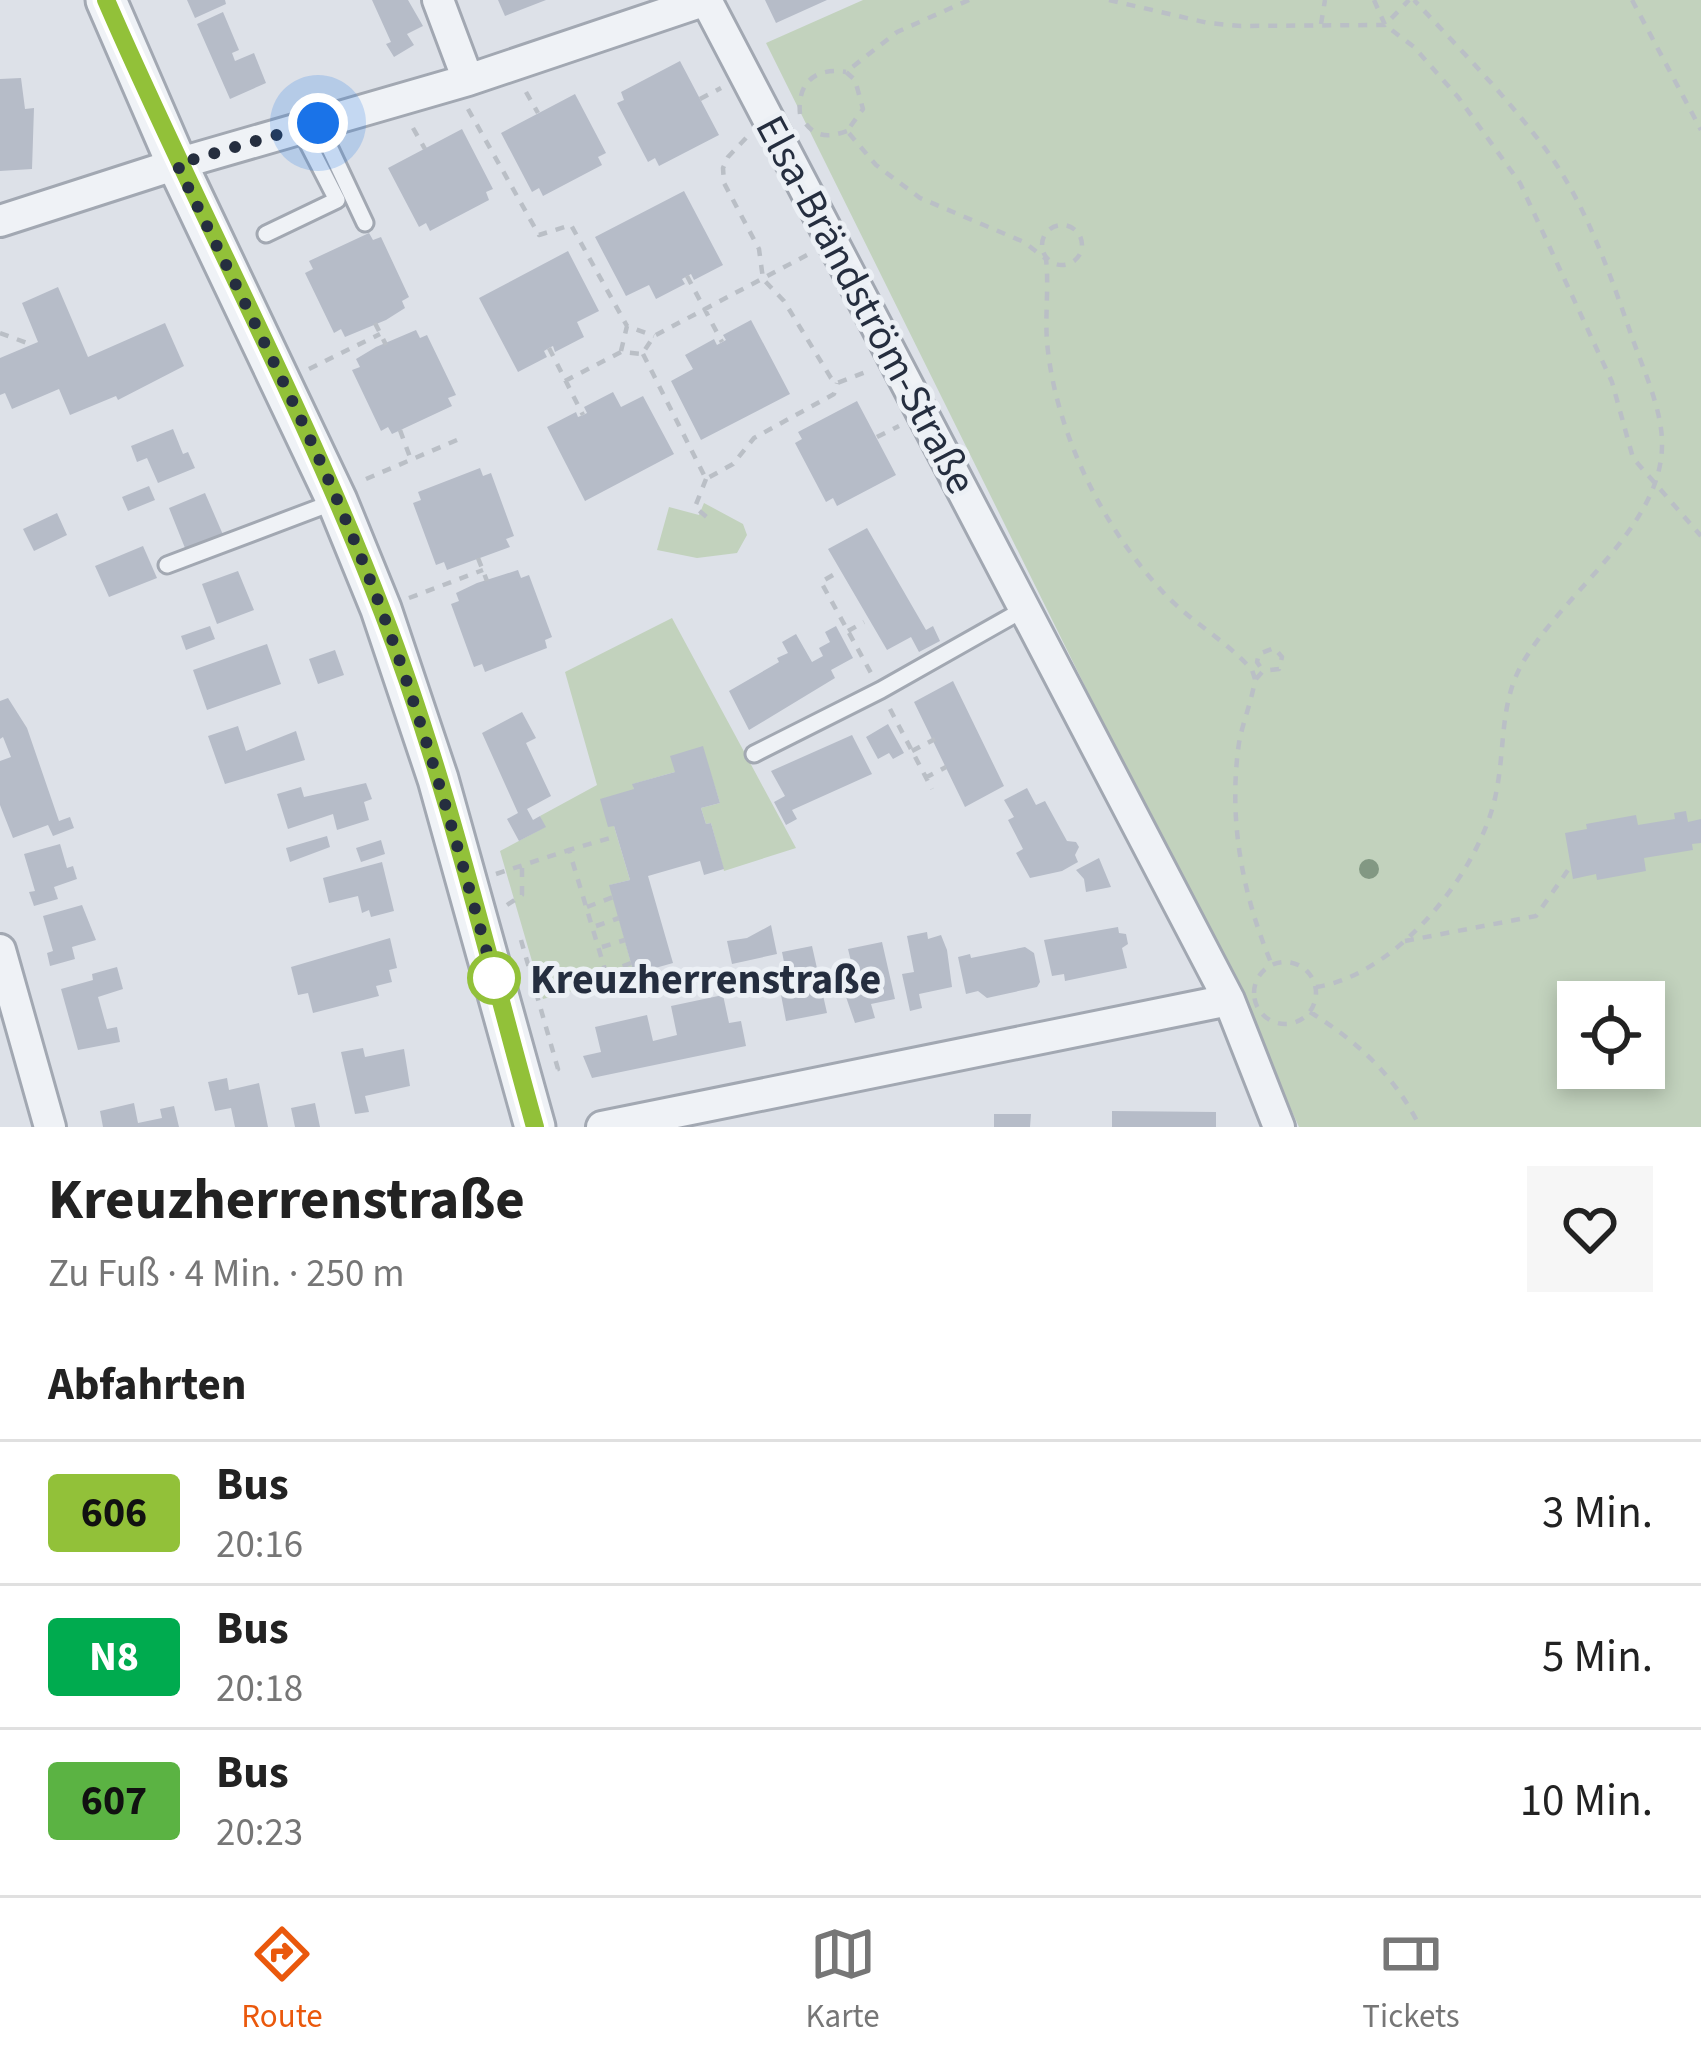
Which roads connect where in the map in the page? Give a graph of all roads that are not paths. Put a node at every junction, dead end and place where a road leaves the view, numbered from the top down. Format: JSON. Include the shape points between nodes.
{"nodes":[{"id":1,"x":106,"y":0,"type":"edge"},
{"id":2,"x":438,"y":0,"type":"edge"},
{"id":3,"x":706,"y":0,"type":"edge"},
{"id":4,"x":461,"y":82,"type":"junction"},
{"id":5,"x":309,"y":126,"type":"junction"},
{"id":6,"x":177,"y":164,"type":"junction"},
{"id":7,"x":0,"y":221,"type":"edge"},
{"id":8,"x":365,"y":224,"type":"dead end"},
{"id":9,"x":266,"y":234,"type":"dead end"},
{"id":10,"x":335,"y":497,"type":"junction"},
{"id":11,"x":166,"y":565,"type":"dead end"},
{"id":12,"x":1027,"y":608,"type":"junction"},
{"id":13,"x":754,"y":754,"type":"dead end"},
{"id":14,"x":0,"y":950,"type":"edge"},
{"id":15,"x":1229,"y":1000,"type":"junction"},
{"id":16,"x":50,"y":1127,"type":"edge"},
{"id":17,"x":535,"y":1127,"type":"edge"},
{"id":18,"x":602,"y":1127,"type":"edge"},
{"id":19,"x":1279,"y":1127,"type":"edge"}],
"edges":[{"from":1,"to":6,"type":"street"},
{"from":2,"to":4,"type":"street"},
{"from":3,"to":4,"type":"street"},
{"from":3,"to":12,"type":"street","name":"Elsa-Brändström-Straße"},
{"from":4,"to":5,"type":"street"},
{"from":5,"to":6,"type":"street"},
{"from":5,"to":8,"type":"lane"},
{"from":5,"to":9,"type":"lane","via":[[337,200]]},
{"from":6,"to":7,"type":"street"},
{"from":6,"to":10,"type":"street"},
{"from":10,"to":11,"type":"lane"},
{"from":10,"to":17,"type":"street","via":[[420,722]]},
{"from":12,"to":13,"type":"lane"},
{"from":12,"to":15,"type":"street","name":"Elsa-Brändström-Straße"},
{"from":14,"to":16,"type":"street"},
{"from":15,"to":18,"type":"street"},
{"from":15,"to":19,"type":"street","name":"Elsa-Brändström-Straße"}]}
